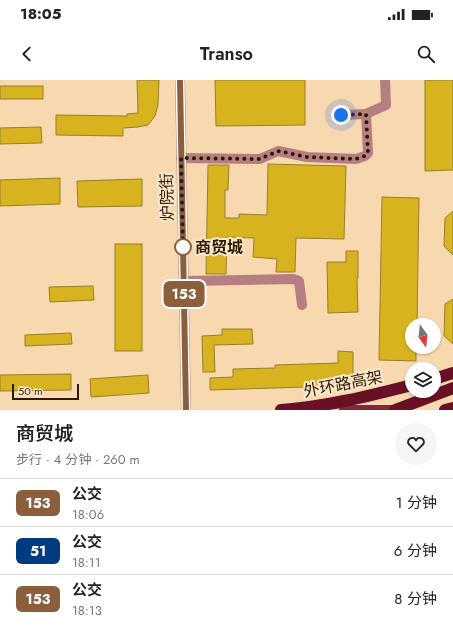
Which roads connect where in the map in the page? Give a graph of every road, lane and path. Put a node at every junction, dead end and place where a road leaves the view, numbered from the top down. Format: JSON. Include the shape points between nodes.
{"nodes":[{"id":1,"x":180,"y":80,"type":"edge"},
{"id":2,"x":385,"y":80,"type":"edge"},
{"id":3,"x":366,"y":114,"type":"junction"},
{"id":4,"x":341,"y":115,"type":"dead end"},
{"id":5,"x":181,"y":158,"type":"junction"},
{"id":6,"x":184,"y":281,"type":"junction"},
{"id":7,"x":302,"y":305,"type":"dead end"},
{"id":8,"x":453,"y":373,"type":"edge"},
{"id":9,"x":441,"y":377,"type":"edge"},
{"id":10,"x":405,"y":387,"type":"edge"},
{"id":11,"x":453,"y":388,"type":"edge"},
{"id":12,"x":453,"y":408,"type":"edge"},
{"id":13,"x":186,"y":410,"type":"edge"},
{"id":14,"x":280,"y":410,"type":"edge"},
{"id":15,"x":344,"y":410,"type":"edge"},
{"id":16,"x":394,"y":410,"type":"edge"},
{"id":17,"x":444,"y":410,"type":"edge"}],
"edges":[{"from":1,"to":5,"type":"street","name":"炉院街"},
{"from":2,"to":3,"type":"street","via":[[386,105]]},
{"from":3,"to":4,"type":"street"},
{"from":3,"to":5,"type":"street","via":[[368,153],[356,159],[307,157],[278,151],[260,159]]},
{"from":5,"to":6,"type":"street","name":"炉院街"},
{"from":6,"to":7,"type":"street","via":[[294,279],[299,281]]},
{"from":6,"to":13,"type":"street","name":"炉院街"},
{"from":8,"to":9,"type":"highway"},
{"from":10,"to":14,"type":"highway","name":"外环路高架","via":[[358,399]]},
{"from":11,"to":16,"type":"highway"},
{"from":12,"to":17,"type":"highway"},
{"from":15,"to":16,"type":"main road"}]}
